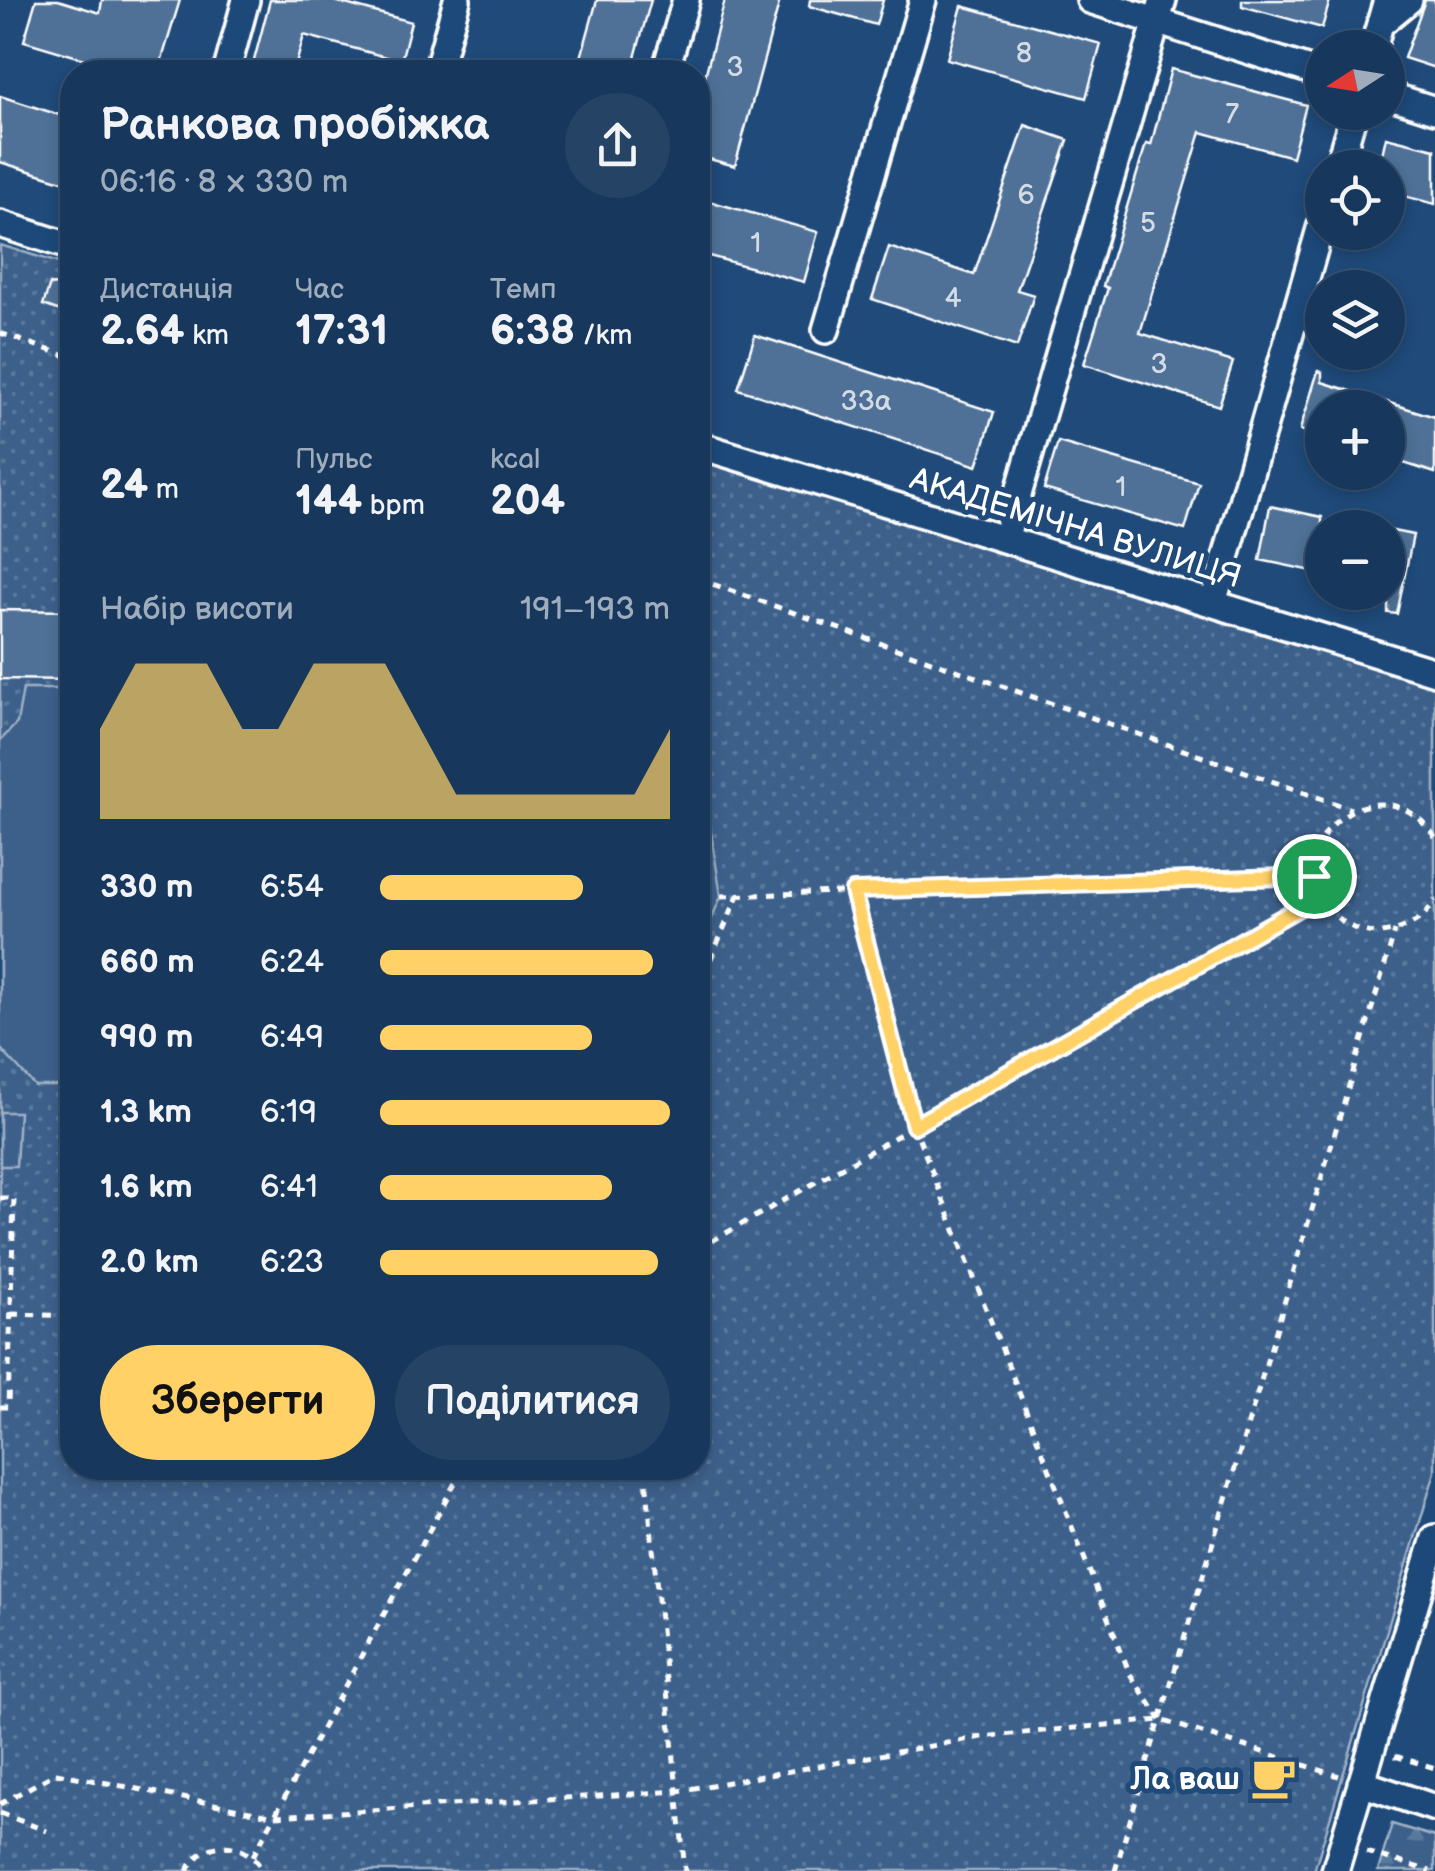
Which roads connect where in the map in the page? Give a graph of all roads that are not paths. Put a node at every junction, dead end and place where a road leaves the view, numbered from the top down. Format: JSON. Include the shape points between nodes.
{"nodes":[{"id":1,"x":246,"y":0,"type":"edge"},
{"id":2,"x":457,"y":0,"type":"edge"},
{"id":3,"x":686,"y":0,"type":"edge"},
{"id":4,"x":923,"y":0,"type":"edge"},
{"id":5,"x":1090,"y":0,"type":"edge"},
{"id":6,"x":1409,"y":0,"type":"edge"},
{"id":7,"x":1160,"y":11,"type":"edge"},
{"id":8,"x":1380,"y":24,"type":"edge"},
{"id":9,"x":230,"y":60,"type":"edge"},
{"id":10,"x":440,"y":60,"type":"edge"},
{"id":11,"x":668,"y":60,"type":"edge"},
{"id":12,"x":1305,"y":67,"type":"edge"},
{"id":13,"x":1405,"y":100,"type":"edge"},
{"id":14,"x":1435,"y":110,"type":"edge"},
{"id":15,"x":0,"y":224,"type":"edge"},
{"id":16,"x":60,"y":243,"type":"edge"},
{"id":17,"x":1314,"y":250,"type":"edge"},
{"id":18,"x":826,"y":330,"type":"dead end"},
{"id":19,"x":710,"y":448,"type":"edge"},
{"id":20,"x":1005,"y":539,"type":"junction"},
{"id":21,"x":1213,"y":603,"type":"junction"},
{"id":22,"x":1435,"y":672,"type":"edge"},
{"id":23,"x":1435,"y":1538,"type":"edge"},
{"id":24,"x":1360,"y":1783,"type":"junction"},
{"id":25,"x":1435,"y":1808,"type":"edge"},
{"id":26,"x":1335,"y":1871,"type":"edge"}],
"edges":[{"from":1,"to":9,"type":"street"},
{"from":2,"to":10,"type":"street"},
{"from":3,"to":11,"type":"street"},
{"from":4,"to":18,"type":"street"},
{"from":5,"to":7,"type":"street"},
{"from":6,"to":8,"type":"street"},
{"from":7,"to":12,"type":"street"},
{"from":7,"to":20,"type":"street"},
{"from":13,"to":14,"type":"street"},
{"from":15,"to":16,"type":"street"},
{"from":17,"to":21,"type":"street"},
{"from":19,"to":20,"type":"street","name":"АКАДЕМІЧНА ВУЛИЦЯ"},
{"from":20,"to":21,"type":"street","name":"АКАДЕМІЧНА ВУЛИЦЯ"},
{"from":21,"to":22,"type":"street","name":"АКАДЕМІЧНА ВУЛИЦЯ"},
{"from":23,"to":24,"type":"street"},
{"from":24,"to":25,"type":"street"},
{"from":24,"to":26,"type":"street"}]}
